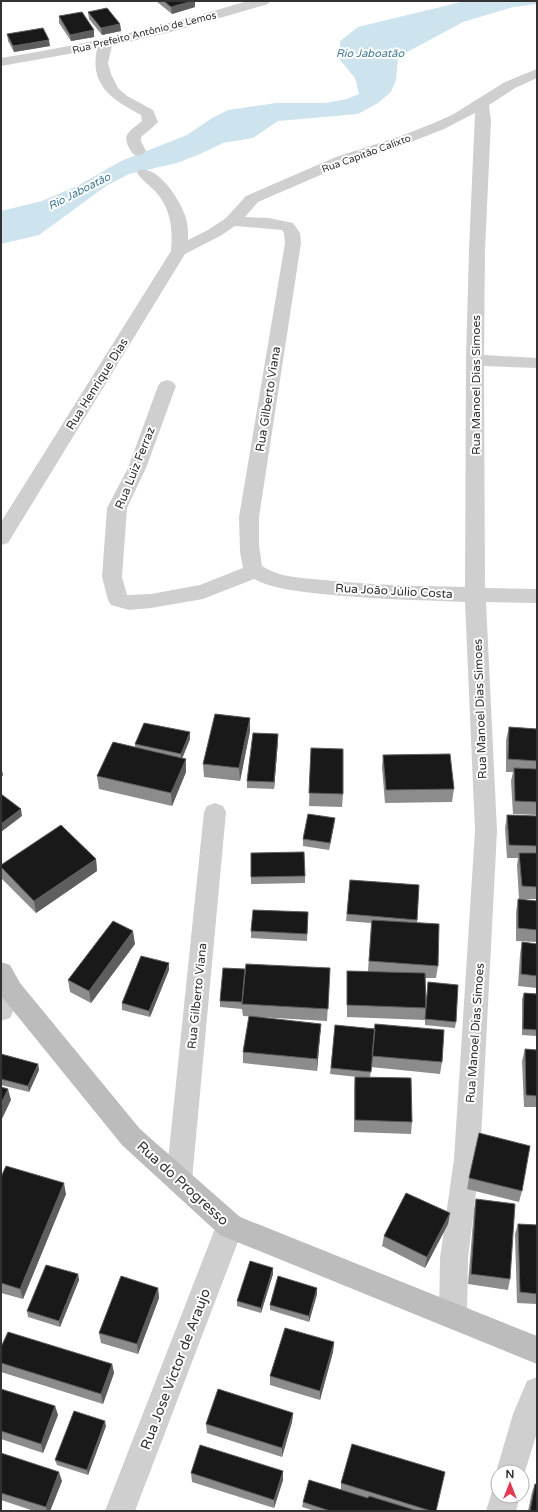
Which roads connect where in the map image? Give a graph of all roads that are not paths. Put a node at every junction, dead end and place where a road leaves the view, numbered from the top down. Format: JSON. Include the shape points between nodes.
{"nodes":[{"id":1,"x":214,"y":1,"type":"edge"},
{"id":2,"x":263,"y":1,"type":"edge"},
{"id":3,"x":225,"y":13,"type":"junction"},
{"id":4,"x":105,"y":44,"type":"junction"},
{"id":5,"x":1,"y":62,"type":"edge"},
{"id":6,"x":537,"y":74,"type":"edge"},
{"id":7,"x":481,"y":102,"type":"junction"},
{"id":8,"x":138,"y":151,"type":"dead end"},
{"id":9,"x":145,"y":173,"type":"dead end"},
{"id":10,"x":232,"y":221,"type":"junction"},
{"id":11,"x":201,"y":240,"type":"joint"},
{"id":12,"x":179,"y":252,"type":"junction"},
{"id":13,"x":475,"y":360,"type":"junction"},
{"id":14,"x":537,"y":363,"type":"edge"},
{"id":15,"x":167,"y":386,"type":"dead end"},
{"id":16,"x":1,"y":538,"type":"edge"},
{"id":17,"x":255,"y":571,"type":"junction"},
{"id":18,"x":475,"y":595,"type":"junction"},
{"id":19,"x":537,"y":596,"type":"edge"},
{"id":20,"x":215,"y":812,"type":"dead end"},
{"id":21,"x":4,"y":991,"type":"edge"},
{"id":22,"x":179,"y":1180,"type":"junction"},
{"id":23,"x":230,"y":1226,"type":"junction"},
{"id":24,"x":453,"y":1315,"type":"junction"},
{"id":25,"x":537,"y":1350,"type":"edge"},
{"id":26,"x":537,"y":1391,"type":"edge"},
{"id":27,"x":513,"y":1464,"type":"edge"},
{"id":28,"x":120,"y":1511,"type":"edge"}],
"edges":[{"from":1,"to":3,"type":"street"},
{"from":2,"to":3,"type":"street","name":"Rua Prefeito Antônio de Lemos"},
{"from":3,"to":4,"type":"street","name":"Rua Prefeito Antônio de Lemos"},
{"from":4,"to":5,"type":"street","name":"Rua Prefeito Antônio de Lemos"},
{"from":4,"to":8,"type":"street","via":[[102,63],[112,90],[122,99],[148,113],[150,122],[133,136]]},
{"from":6,"to":7,"type":"street","name":"Rua Capitão Calixto","via":[[510,85]]},
{"from":7,"to":10,"type":"street","name":"Rua Capitão Calixto","via":[[439,126],[342,160],[252,199]]},
{"from":7,"to":13,"type":"street","name":"Rua Manoel Dias Simoes","via":[[483,121]]},
{"from":9,"to":12,"type":"street","via":[[160,187],[175,209],[182,235]]},
{"from":10,"to":11,"type":"street","name":"Rua Capitão Calixto"},
{"from":10,"to":17,"type":"street","name":"Rua Gilberto Viana","via":[[281,224],[290,228],[293,243],[249,517],[251,559]]},
{"from":11,"to":12,"type":"street","name":"Rua Henrique Dias"},
{"from":12,"to":16,"type":"street","name":"Rua Henrique Dias"},
{"from":13,"to":14,"type":"street"},
{"from":13,"to":18,"type":"street","name":"Rua Manoel Dias Simoes"},
{"from":15,"to":17,"type":"street","name":"Rua Luiz Ferraz","via":[[137,468],[117,508],[112,577],[118,600],[129,603],[151,601],[203,592]]},
{"from":17,"to":18,"type":"street","name":"Rua João Júlio Costa","via":[[262,577],[292,583],[402,593]]},
{"from":18,"to":19,"type":"street","name":"Rua João Júlio Costa"},
{"from":18,"to":24,"type":"street","name":"Rua Manoel Dias Simoes","via":[[486,831],[467,1159],[454,1258]]},
{"from":20,"to":22,"type":"street","name":"Rua Gilberto Viana"},
{"from":21,"to":22,"type":"street","name":"Rua do Progresso","via":[[131,1137]]},
{"from":22,"to":23,"type":"street","name":"Rua do Progresso"},
{"from":23,"to":24,"type":"street","name":"Rua do Progresso"},
{"from":23,"to":28,"type":"street","name":"Rua Jose Victor de Araujo"},
{"from":24,"to":25,"type":"street","name":"Rua do Progresso"},
{"from":26,"to":27,"type":"street"}]}
